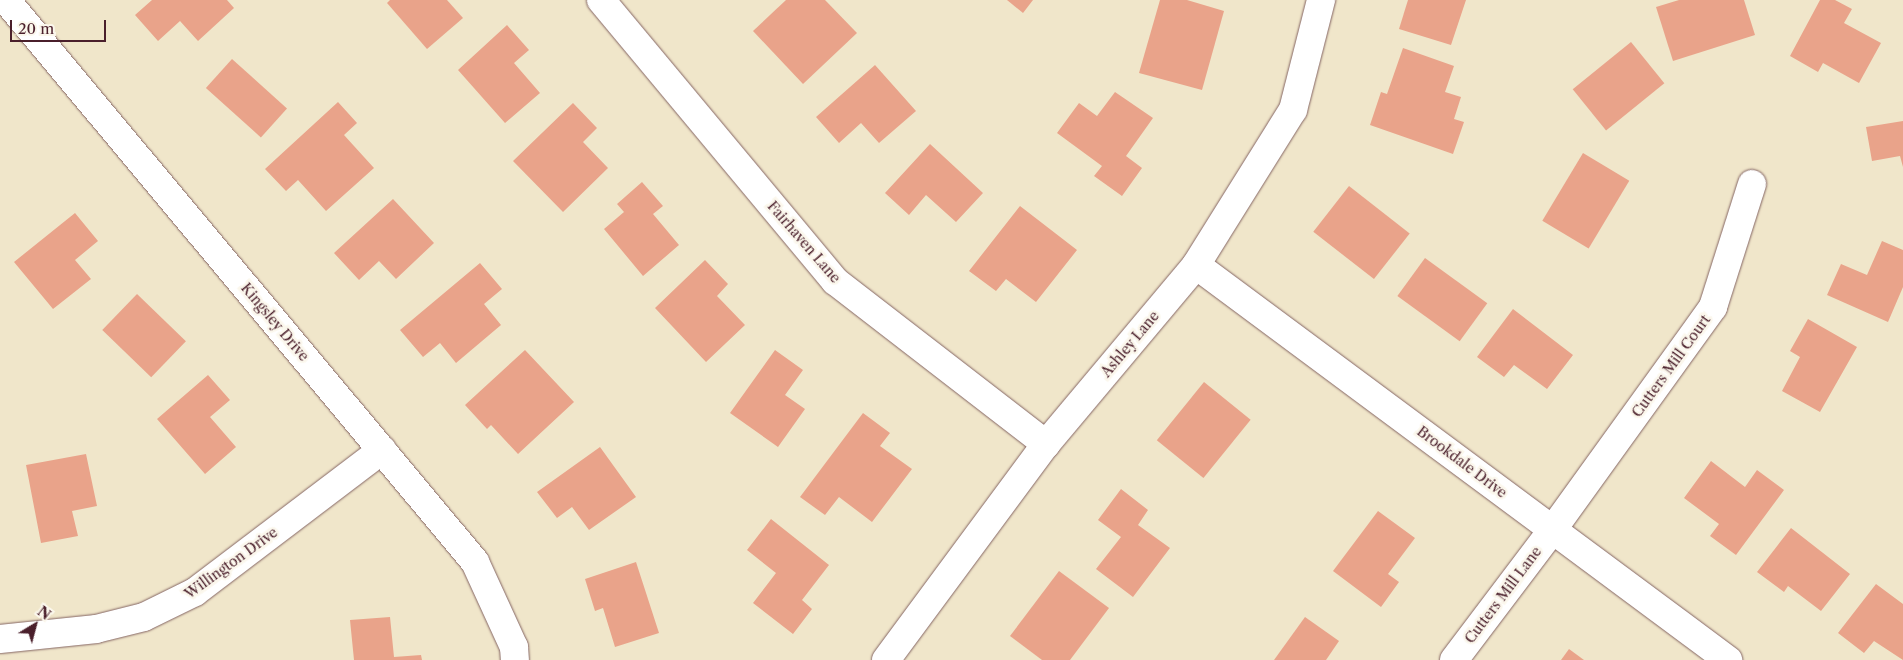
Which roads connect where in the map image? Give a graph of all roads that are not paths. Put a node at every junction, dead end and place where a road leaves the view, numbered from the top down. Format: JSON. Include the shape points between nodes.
{"nodes":[{"id":1,"x":6,"y":0,"type":"edge"},
{"id":2,"x":601,"y":0,"type":"edge"},
{"id":3,"x":1321,"y":0,"type":"edge"},
{"id":4,"x":1752,"y":184,"type":"dead end"},
{"id":5,"x":1196,"y":265,"type":"junction"},
{"id":6,"x":1046,"y":444,"type":"junction"},
{"id":7,"x":382,"y":450,"type":"junction"},
{"id":8,"x":1553,"y":529,"type":"junction"},
{"id":9,"x":0,"y":639,"type":"edge"},
{"id":10,"x":515,"y":660,"type":"edge"},
{"id":11,"x":886,"y":660,"type":"edge"},
{"id":12,"x":1454,"y":660,"type":"edge"},
{"id":13,"x":1728,"y":660,"type":"edge"}],
"edges":[{"from":1,"to":7,"type":"street","name":"Kingsley Drive"},
{"from":2,"to":6,"type":"street","name":"Fairhaven Lane","via":[[835,281]]},
{"from":3,"to":5,"type":"street","name":"Ashley Lane","via":[[1293,110]]},
{"from":4,"to":8,"type":"street","name":"Cutters Mill Court","via":[[1713,307]]},
{"from":5,"to":6,"type":"street","name":"Ashley Lane"},
{"from":5,"to":8,"type":"street","name":"Brookdale Drive"},
{"from":6,"to":11,"type":"street","name":"Ashley Lane"},
{"from":7,"to":9,"type":"street","name":"Willington Drive","via":[[195,592],[144,617],[96,629]]},
{"from":7,"to":10,"type":"street","name":"Kingsley Drive","via":[[476,562],[514,647]]},
{"from":8,"to":12,"type":"street","name":"Cutters Mill Lane"},
{"from":8,"to":13,"type":"street","name":"Brookdale Drive"}]}
